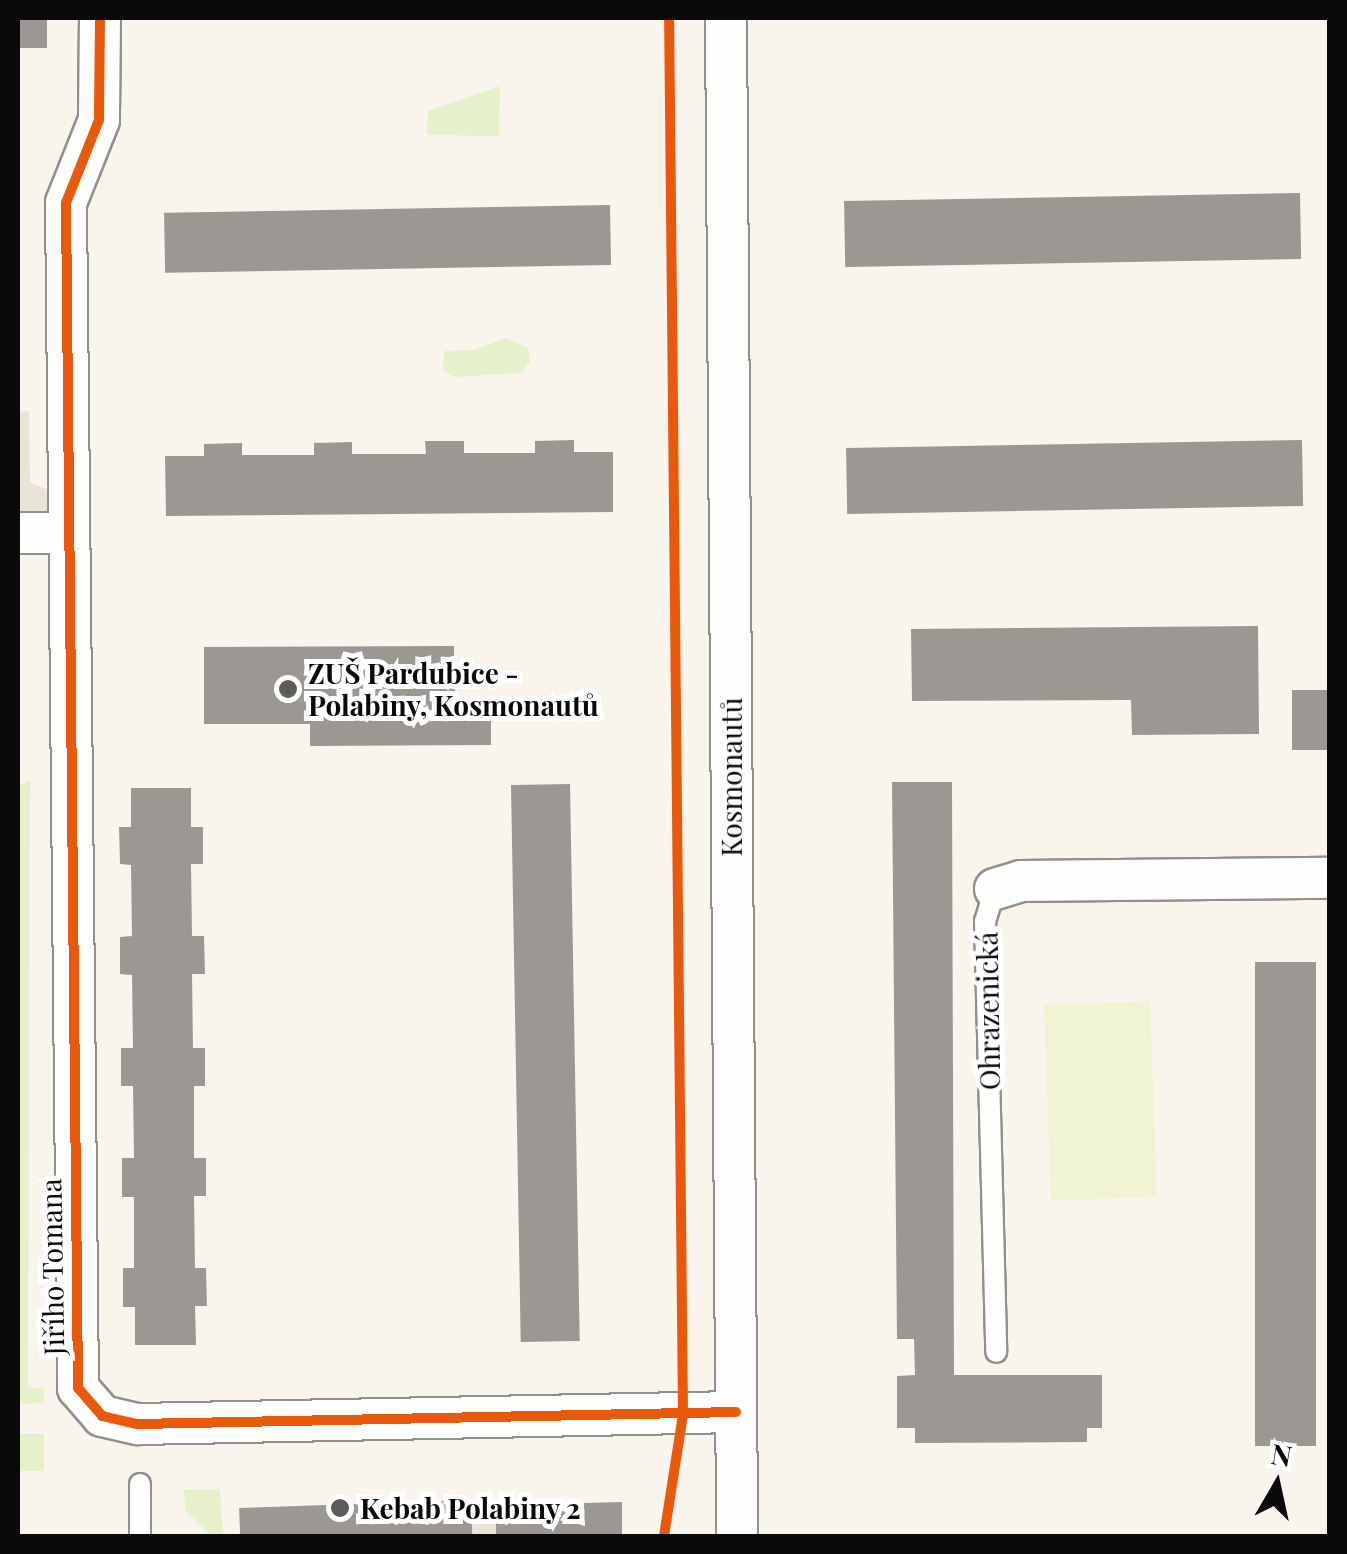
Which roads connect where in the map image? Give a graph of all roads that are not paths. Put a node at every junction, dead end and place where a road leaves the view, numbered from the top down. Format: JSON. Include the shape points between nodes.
{"nodes":[{"id":1,"x":100,"y":18,"type":"edge"},
{"id":2,"x":726,"y":18,"type":"edge"},
{"id":3,"x":18,"y":533,"type":"edge"},
{"id":4,"x":67,"y":533,"type":"junction"},
{"id":5,"x":1330,"y":878,"type":"edge"},
{"id":6,"x":995,"y":888,"type":"joint"},
{"id":7,"x":996,"y":1352,"type":"dead end"},
{"id":8,"x":736,"y":1412,"type":"junction"},
{"id":9,"x":140,"y":1484,"type":"dead end"},
{"id":10,"x":140,"y":1536,"type":"edge"},
{"id":11,"x":737,"y":1536,"type":"edge"}],
"edges":[{"from":1,"to":4,"type":"street","name":"Jiřího Tomana","via":[[100,120],[66,203]]},
{"from":2,"to":8,"type":"street","name":"Kosmonautů"},
{"from":3,"to":4,"type":"street"},
{"from":4,"to":8,"type":"street","name":"Jiřího Tomana","via":[[74,1364],[88,1405],[102,1416],[138,1424]]},
{"from":5,"to":6,"type":"street","name":"Ohrazenická","via":[[1021,881]]},
{"from":6,"to":7,"type":"lane","name":"Ohrazenická","via":[[985,921]]},
{"from":8,"to":11,"type":"street","name":"Kosmonautů"},
{"from":9,"to":10,"type":"lane"}]}
